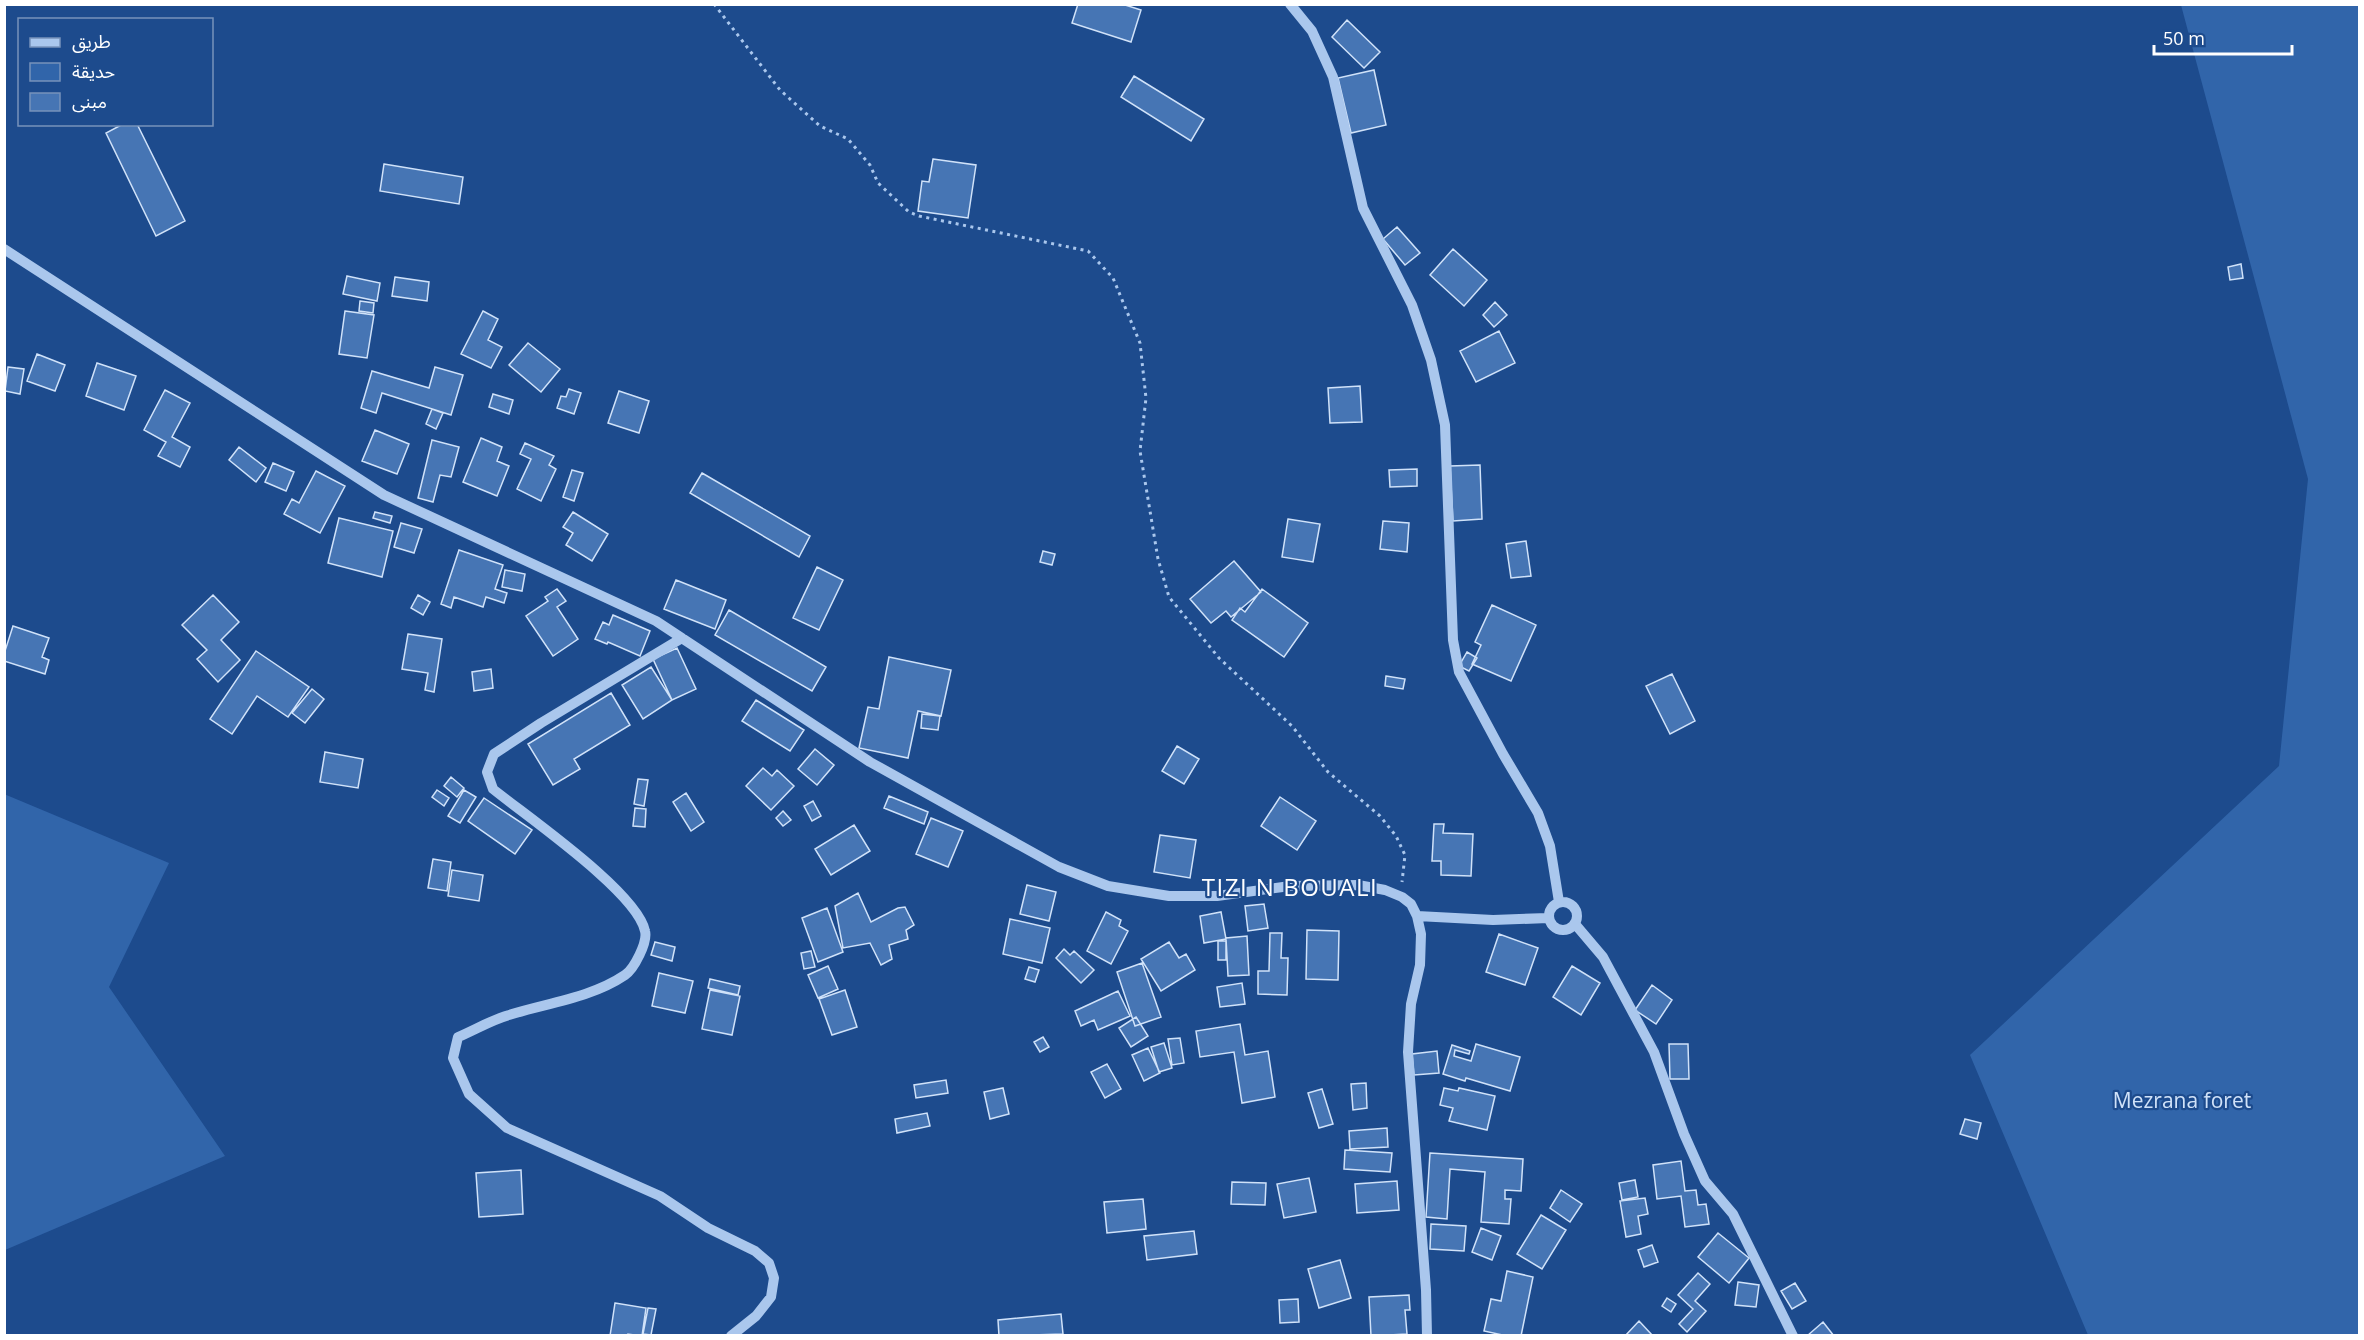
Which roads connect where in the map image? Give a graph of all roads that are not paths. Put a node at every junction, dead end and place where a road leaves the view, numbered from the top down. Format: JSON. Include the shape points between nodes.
{"nodes":[{"id":1,"x":1290,"y":4,"type":"edge"},
{"id":2,"x":4,"y":249,"type":"edge"},
{"id":3,"x":682,"y":638,"type":"junction"},
{"id":4,"x":1559,"y":902,"type":"junction"},
{"id":5,"x":1418,"y":916,"type":"junction"},
{"id":6,"x":1548,"y":918,"type":"junction"},
{"id":7,"x":1575,"y":924,"type":"junction"},
{"id":8,"x":731,"y":1335,"type":"edge"},
{"id":9,"x":1427,"y":1335,"type":"edge"},
{"id":10,"x":1793,"y":1335,"type":"edge"}],
"edges":[{"from":1,"to":4,"type":"street","via":[[1312,31],[1333,77],[1363,208],[1412,305],[1431,360],[1445,425],[1453,640],[1459,672],[1538,813],[1550,846]]},
{"from":2,"to":3,"type":"street","via":[[384,495],[656,621]]},
{"from":3,"to":5,"type":"street","via":[[870,762],[1059,867],[1108,886],[1169,896],[1217,896],[1290,886],[1358,885],[1395,894],[1411,904]]},
{"from":3,"to":8,"type":"street","via":[[494,754],[488,772],[493,789],[598,871],[633,909],[645,931],[644,947],[627,974],[590,992],[506,1016],[458,1037],[453,1058],[469,1094],[507,1128],[660,1196],[769,1263],[774,1278],[771,1297],[756,1316]]},
{"from":4,"to":6,"type":"street","via":[[1549,911]]},
{"from":4,"to":7,"type":"street","via":[[1576,910]]},
{"from":5,"to":6,"type":"street"},
{"from":5,"to":9,"type":"street","via":[[1419,966],[1411,1004],[1408,1052]]},
{"from":6,"to":7,"type":"street","via":[[1556,929],[1570,929]]},
{"from":7,"to":10,"type":"street","via":[[1603,957],[1654,1052],[1705,1181],[1733,1214]]}]}
